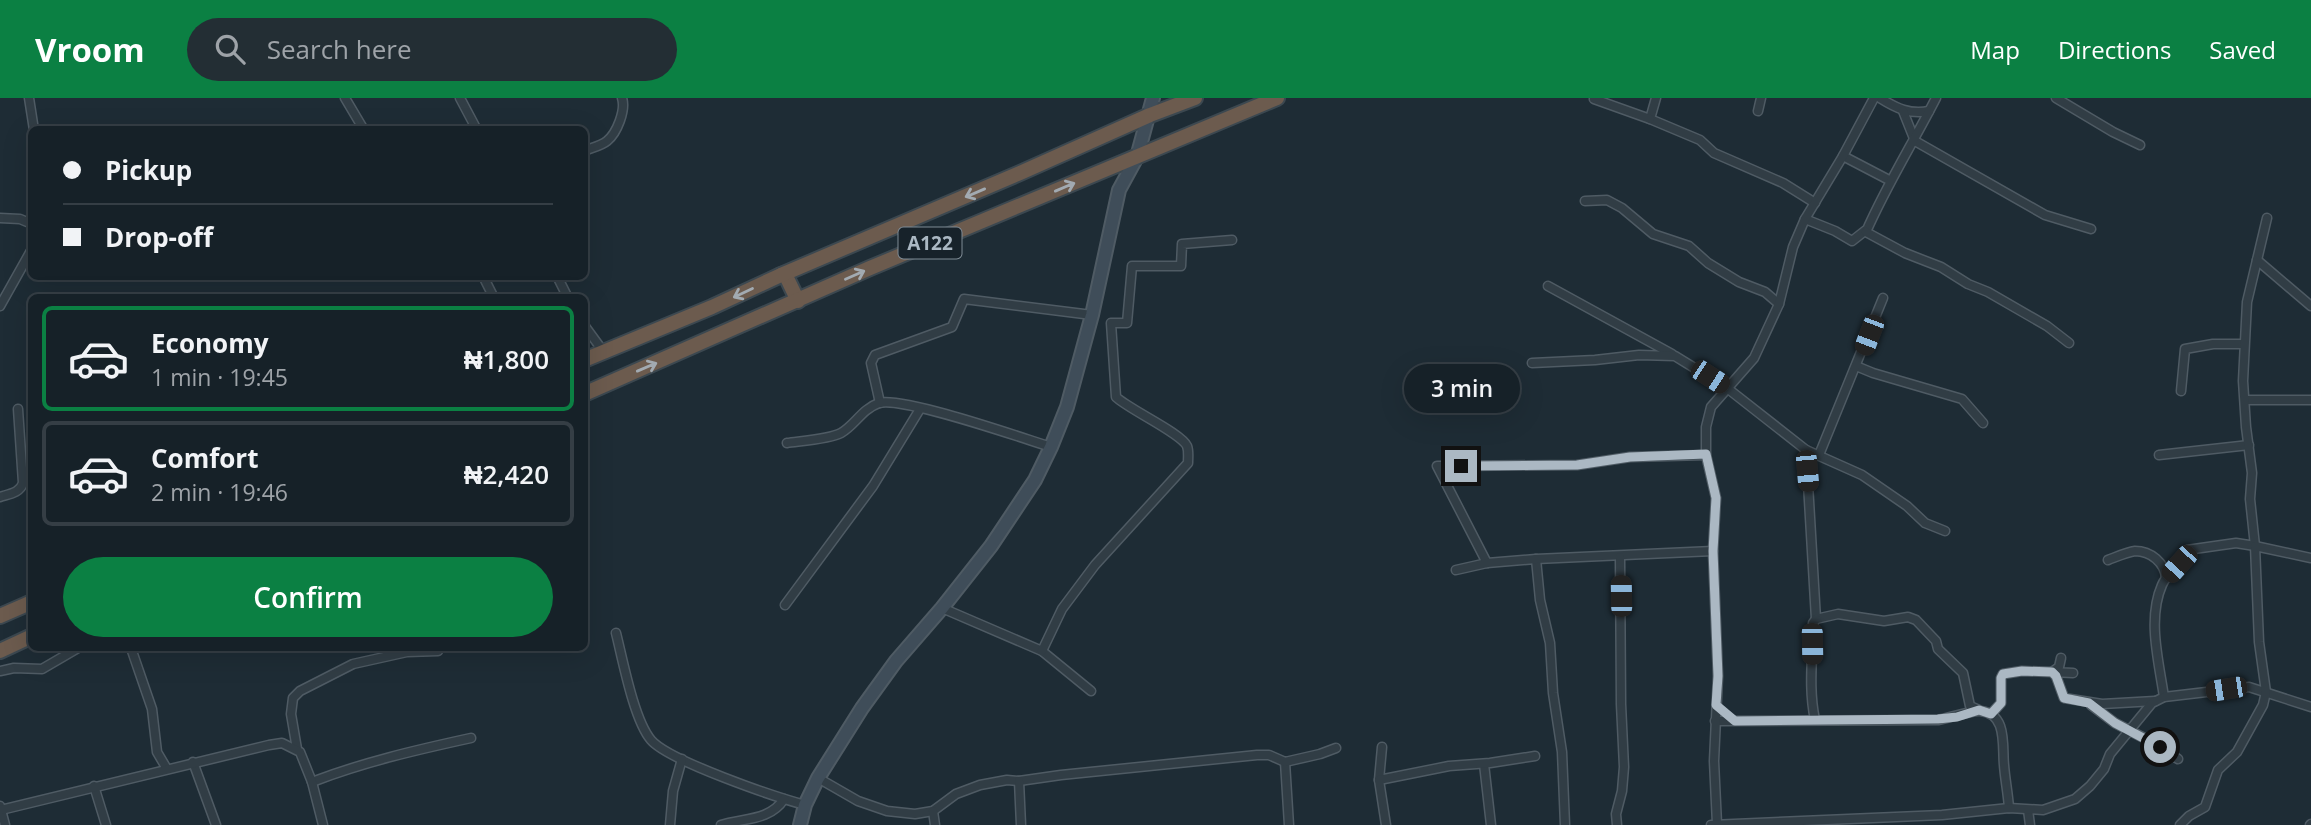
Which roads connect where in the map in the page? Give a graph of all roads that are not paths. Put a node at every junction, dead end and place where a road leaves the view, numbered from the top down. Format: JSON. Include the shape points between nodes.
{"nodes":[{"id":1,"x":29,"y":98,"type":"edge"},
{"id":2,"x":345,"y":98,"type":"edge"},
{"id":3,"x":460,"y":98,"type":"edge"},
{"id":4,"x":622,"y":98,"type":"edge"},
{"id":5,"x":1153,"y":98,"type":"edge"},
{"id":6,"x":1195,"y":98,"type":"edge"},
{"id":7,"x":1277,"y":98,"type":"edge"},
{"id":8,"x":1656,"y":98,"type":"edge"},
{"id":9,"x":1761,"y":98,"type":"edge"},
{"id":10,"x":1874,"y":98,"type":"edge"},
{"id":11,"x":1880,"y":98,"type":"edge"},
{"id":12,"x":1936,"y":98,"type":"edge"},
{"id":13,"x":2056,"y":98,"type":"edge"},
{"id":14,"x":1594,"y":99,"type":"edge"},
{"id":15,"x":1758,"y":111,"type":"dead end"},
{"id":16,"x":1903,"y":111,"type":"junction"},
{"id":17,"x":1929,"y":111,"type":"junction"},
{"id":18,"x":1150,"y":115,"type":"junction"},
{"id":19,"x":1650,"y":119,"type":"junction"},
{"id":20,"x":33,"y":126,"type":"edge"},
{"id":21,"x":362,"y":126,"type":"edge"},
{"id":22,"x":475,"y":126,"type":"edge"},
{"id":23,"x":1914,"y":141,"type":"junction"},
{"id":24,"x":2140,"y":145,"type":"dead end"},
{"id":25,"x":588,"y":149,"type":"edge"},
{"id":26,"x":1843,"y":156,"type":"junction"},
{"id":27,"x":1137,"y":157,"type":"junction"},
{"id":28,"x":1889,"y":180,"type":"junction"},
{"id":29,"x":1585,"y":201,"type":"dead end"},
{"id":30,"x":1815,"y":203,"type":"junction"},
{"id":31,"x":0,"y":218,"type":"edge"},
{"id":32,"x":2267,"y":218,"type":"dead end"},
{"id":33,"x":1805,"y":219,"type":"junction"},
{"id":34,"x":28,"y":222,"type":"edge"},
{"id":35,"x":2091,"y":229,"type":"dead end"},
{"id":36,"x":1866,"y":232,"type":"junction"},
{"id":37,"x":1232,"y":240,"type":"dead end"},
{"id":38,"x":28,"y":256,"type":"edge"},
{"id":39,"x":2257,"y":260,"type":"junction"},
{"id":40,"x":781,"y":275,"type":"junction"},
{"id":41,"x":1548,"y":286,"type":"dead end"},
{"id":42,"x":1883,"y":298,"type":"dead end"},
{"id":43,"x":798,"y":301,"type":"junction"},
{"id":44,"x":1779,"y":304,"type":"junction"},
{"id":45,"x":0,"y":306,"type":"edge"},
{"id":46,"x":2311,"y":306,"type":"edge"},
{"id":47,"x":1092,"y":315,"type":"junction"},
{"id":48,"x":588,"y":330,"type":"edge"},
{"id":49,"x":2069,"y":343,"type":"dead end"},
{"id":50,"x":2244,"y":344,"type":"junction"},
{"id":51,"x":603,"y":351,"type":"junction"},
{"id":52,"x":1675,"y":356,"type":"junction"},
{"id":53,"x":588,"y":358,"type":"edge"},
{"id":54,"x":1532,"y":363,"type":"dead end"},
{"id":55,"x":1856,"y":366,"type":"junction"},
{"id":56,"x":1727,"y":388,"type":"junction"},
{"id":57,"x":2182,"y":391,"type":"dead end"},
{"id":58,"x":588,"y":392,"type":"edge"},
{"id":59,"x":2245,"y":400,"type":"junction"},
{"id":60,"x":2311,"y":400,"type":"edge"},
{"id":61,"x":880,"y":402,"type":"junction"},
{"id":62,"x":18,"y":408,"type":"dead end"},
{"id":63,"x":920,"y":408,"type":"junction"},
{"id":64,"x":1983,"y":422,"type":"dead end"},
{"id":65,"x":788,"y":443,"type":"dead end"},
{"id":66,"x":2249,"y":444,"type":"junction"},
{"id":67,"x":1051,"y":447,"type":"junction"},
{"id":68,"x":1806,"y":450,"type":"junction"},
{"id":69,"x":1706,"y":454,"type":"junction"},
{"id":70,"x":1819,"y":455,"type":"junction"},
{"id":71,"x":2159,"y":456,"type":"dead end"},
{"id":72,"x":0,"y":497,"type":"edge"},
{"id":73,"x":1945,"y":531,"type":"dead end"},
{"id":74,"x":2255,"y":546,"type":"junction"},
{"id":75,"x":1713,"y":551,"type":"junction"},
{"id":76,"x":1620,"y":557,"type":"junction"},
{"id":77,"x":2311,"y":558,"type":"edge"},
{"id":78,"x":1536,"y":559,"type":"junction"},
{"id":79,"x":2108,"y":560,"type":"dead end"},
{"id":80,"x":1487,"y":563,"type":"junction"},
{"id":81,"x":1456,"y":570,"type":"dead end"},
{"id":82,"x":2166,"y":578,"type":"junction"},
{"id":83,"x":28,"y":604,"type":"edge"},
{"id":84,"x":785,"y":605,"type":"dead end"},
{"id":85,"x":942,"y":608,"type":"junction"},
{"id":86,"x":0,"y":617,"type":"edge"},
{"id":87,"x":1816,"y":619,"type":"junction"},
{"id":88,"x":616,"y":633,"type":"dead end"},
{"id":89,"x":28,"y":638,"type":"edge"},
{"id":90,"x":0,"y":650,"type":"edge"},
{"id":91,"x":73,"y":651,"type":"edge"},
{"id":92,"x":132,"y":651,"type":"edge"},
{"id":93,"x":438,"y":651,"type":"dead end"},
{"id":94,"x":1042,"y":651,"type":"junction"},
{"id":95,"x":2061,"y":658,"type":"dead end"},
{"id":96,"x":0,"y":671,"type":"edge"},
{"id":97,"x":2052,"y":672,"type":"junction"},
{"id":98,"x":2073,"y":673,"type":"dead end"},
{"id":99,"x":1091,"y":691,"type":"dead end"},
{"id":100,"x":2266,"y":692,"type":"junction"},
{"id":101,"x":2164,"y":697,"type":"junction"},
{"id":102,"x":2155,"y":701,"type":"junction"},
{"id":103,"x":2089,"y":703,"type":"junction"},
{"id":104,"x":1716,"y":705,"type":"junction"},
{"id":105,"x":2311,"y":707,"type":"edge"},
{"id":106,"x":1979,"y":710,"type":"junction"},
{"id":107,"x":1991,"y":714,"type":"junction"},
{"id":108,"x":1815,"y":720,"type":"junction"},
{"id":109,"x":1715,"y":721,"type":"junction"},
{"id":110,"x":1735,"y":721,"type":"junction"},
{"id":111,"x":2131,"y":730,"type":"junction"},
{"id":112,"x":471,"y":738,"type":"dead end"},
{"id":113,"x":1382,"y":747,"type":"dead end"},
{"id":114,"x":1336,"y":748,"type":"dead end"},
{"id":115,"x":297,"y":749,"type":"junction"},
{"id":116,"x":1535,"y":756,"type":"dead end"},
{"id":117,"x":682,"y":759,"type":"junction"},
{"id":118,"x":2178,"y":759,"type":"dead end"},
{"id":119,"x":193,"y":762,"type":"junction"},
{"id":120,"x":1285,"y":762,"type":"junction"},
{"id":121,"x":1483,"y":764,"type":"junction"},
{"id":122,"x":167,"y":769,"type":"junction"},
{"id":123,"x":818,"y":778,"type":"junction"},
{"id":124,"x":1378,"y":780,"type":"junction"},
{"id":125,"x":1019,"y":781,"type":"junction"},
{"id":126,"x":312,"y":782,"type":"junction"},
{"id":127,"x":94,"y":786,"type":"junction"},
{"id":128,"x":784,"y":799,"type":"junction"},
{"id":129,"x":805,"y":805,"type":"junction"},
{"id":130,"x":1,"y":808,"type":"edge"},
{"id":131,"x":2009,"y":808,"type":"junction"},
{"id":132,"x":2028,"y":810,"type":"junction"},
{"id":133,"x":933,"y":811,"type":"junction"},
{"id":134,"x":1717,"y":824,"type":"edge"},
{"id":135,"x":5,"y":825,"type":"edge"},
{"id":136,"x":106,"y":825,"type":"edge"},
{"id":137,"x":216,"y":825,"type":"edge"},
{"id":138,"x":323,"y":825,"type":"edge"},
{"id":139,"x":670,"y":825,"type":"edge"},
{"id":140,"x":721,"y":825,"type":"edge"},
{"id":141,"x":800,"y":825,"type":"edge"},
{"id":142,"x":935,"y":825,"type":"edge"},
{"id":143,"x":1021,"y":825,"type":"edge"},
{"id":144,"x":1289,"y":825,"type":"edge"},
{"id":145,"x":1386,"y":825,"type":"edge"},
{"id":146,"x":1491,"y":825,"type":"edge"},
{"id":147,"x":1565,"y":825,"type":"edge"},
{"id":148,"x":1617,"y":825,"type":"edge"},
{"id":149,"x":1711,"y":825,"type":"edge"},
{"id":150,"x":2030,"y":825,"type":"edge"},
{"id":151,"x":2180,"y":825,"type":"edge"}],
"edges":[{"from":1,"to":20,"type":"street"},
{"from":2,"to":21,"type":"street"},
{"from":3,"to":22,"type":"street"},
{"from":4,"to":25,"type":"street","via":[[619,123],[608,141]]},
{"from":5,"to":18,"type":"street"},
{"from":6,"to":18,"type":"highway","number":"A122"},
{"from":7,"to":27,"type":"highway","number":"A122"},
{"from":8,"to":19,"type":"street"},
{"from":9,"to":15,"type":"street"},
{"from":10,"to":26,"type":"street"},
{"from":11,"to":16,"type":"street"},
{"from":12,"to":17,"type":"street"},
{"from":13,"to":24,"type":"street"},
{"from":14,"to":19,"type":"street"},
{"from":16,"to":17,"type":"street"},
{"from":16,"to":23,"type":"street"},
{"from":17,"to":23,"type":"street"},
{"from":18,"to":27,"type":"street"},
{"from":18,"to":40,"type":"highway","number":"A122","one_way":true},
{"from":19,"to":30,"type":"street","via":[[1700,140],[1714,153],[1783,183]]},
{"from":23,"to":28,"type":"street"},
{"from":23,"to":35,"type":"street","via":[[2045,215]]},
{"from":26,"to":28,"type":"street"},
{"from":26,"to":30,"type":"street"},
{"from":43,"to":27,"type":"highway","number":"A122","one_way":true},
{"from":27,"to":47,"type":"street","via":[[1119,190]]},
{"from":28,"to":36,"type":"street"},
{"from":29,"to":44,"type":"street","via":[[1607,201],[1622,208],[1653,234],[1689,246],[1708,263]]},
{"from":30,"to":33,"type":"street"},
{"from":31,"to":34,"type":"street"},
{"from":32,"to":39,"type":"street"},
{"from":33,"to":36,"type":"street","via":[[1852,241]]},
{"from":33,"to":44,"type":"street"},
{"from":36,"to":49,"type":"street","via":[[1988,292]]},
{"from":37,"to":94,"type":"street","via":[[1182,244],[1181,266],[1132,266],[1127,323],[1111,323],[1116,397],[1181,439],[1187,447],[1188,463],[1095,565],[1062,609]]},
{"from":38,"to":45,"type":"street"},
{"from":39,"to":46,"type":"street"},
{"from":39,"to":50,"type":"street"},
{"from":40,"to":43,"type":"highway","via":[[788,278]]},
{"from":40,"to":51,"type":"highway","number":"A122","one_way":true},
{"from":41,"to":52,"type":"street"},
{"from":42,"to":55,"type":"street"},
{"from":58,"to":43,"type":"highway","number":"A122","one_way":true},
{"from":44,"to":56,"type":"street","via":[[1754,358]]},
{"from":47,"to":61,"type":"street","via":[[964,299],[952,327],[875,355],[871,363]]},
{"from":47,"to":67,"type":"street"},
{"from":48,"to":51,"type":"street"},
{"from":50,"to":57,"type":"street","via":[[2185,349]]},
{"from":50,"to":59,"type":"street"},
{"from":51,"to":53,"type":"highway","number":"A122"},
{"from":52,"to":54,"type":"street"},
{"from":52,"to":56,"type":"street"},
{"from":55,"to":64,"type":"street","via":[[1962,399]]},
{"from":55,"to":70,"type":"street"},
{"from":56,"to":68,"type":"street"},
{"from":56,"to":69,"type":"street","via":[[1711,407]]},
{"from":59,"to":60,"type":"street"},
{"from":59,"to":66,"type":"street"},
{"from":61,"to":63,"type":"street"},
{"from":61,"to":65,"type":"street","via":[[840,434]]},
{"from":62,"to":72,"type":"street","via":[[23,483],[15,492]]},
{"from":63,"to":67,"type":"street"},
{"from":63,"to":84,"type":"street","via":[[873,486]]},
{"from":66,"to":71,"type":"street"},
{"from":66,"to":74,"type":"street"},
{"from":67,"to":85,"type":"street","via":[[991,546]]},
{"from":68,"to":70,"type":"street"},
{"from":68,"to":87,"type":"street"},
{"from":69,"to":75,"type":"street","via":[[1716,498]]},
{"from":69,"to":80,"type":"street","via":[[1566,465],[1437,466]]},
{"from":70,"to":73,"type":"street","via":[[1863,475],[1925,523]]},
{"from":74,"to":77,"type":"street"},
{"from":74,"to":82,"type":"street","via":[[2236,542],[2187,550]]},
{"from":74,"to":100,"type":"street"},
{"from":75,"to":76,"type":"street"},
{"from":75,"to":104,"type":"street"},
{"from":76,"to":78,"type":"street"},
{"from":76,"to":148,"type":"street","via":[[1623,767]]},
{"from":78,"to":80,"type":"street"},
{"from":78,"to":147,"type":"street","via":[[1562,752]]},
{"from":79,"to":82,"type":"street","via":[[2136,551],[2155,557]]},
{"from":80,"to":81,"type":"street"},
{"from":82,"to":101,"type":"street","via":[[2155,624]]},
{"from":83,"to":86,"type":"highway"},
{"from":85,"to":94,"type":"street"},
{"from":85,"to":123,"type":"street","via":[[895,661]]},
{"from":87,"to":106,"type":"street","via":[[1838,614],[1872,621],[1916,620],[1963,673],[1970,706]]},
{"from":87,"to":108,"type":"street","via":[[1810,679]]},
{"from":88,"to":117,"type":"street","via":[[643,727],[652,741]]},
{"from":89,"to":90,"type":"highway"},
{"from":91,"to":96,"type":"street","via":[[42,669]]},
{"from":92,"to":122,"type":"street","via":[[150,701],[157,752]]},
{"from":93,"to":115,"type":"street","via":[[407,652],[353,664],[300,691],[293,698],[291,713]]},
{"from":94,"to":99,"type":"street"},
{"from":95,"to":97,"type":"street"},
{"from":97,"to":98,"type":"street"},
{"from":97,"to":103,"type":"street","via":[[2064,698]]},
{"from":97,"to":107,"type":"street","via":[[2003,674],[2001,703]]},
{"from":100,"to":101,"type":"street","via":[[2249,687]]},
{"from":100,"to":105,"type":"street"},
{"from":100,"to":151,"type":"street","via":[[2237,752],[2218,770],[2205,807]]},
{"from":101,"to":102,"type":"street"},
{"from":102,"to":103,"type":"street"},
{"from":102,"to":111,"type":"street"},
{"from":103,"to":111,"type":"street"},
{"from":104,"to":109,"type":"street"},
{"from":104,"to":110,"type":"street"},
{"from":106,"to":107,"type":"street"},
{"from":106,"to":108,"type":"street","via":[[1938,719]]},
{"from":107,"to":131,"type":"street","via":[[2004,739]]},
{"from":108,"to":110,"type":"street"},
{"from":109,"to":110,"type":"street"},
{"from":109,"to":134,"type":"street"},
{"from":111,"to":118,"type":"street"},
{"from":111,"to":132,"type":"street","via":[[2110,754],[2104,769],[2075,799]]},
{"from":112,"to":126,"type":"street","via":[[393,754]]},
{"from":113,"to":124,"type":"street"},
{"from":114,"to":120,"type":"street"},
{"from":115,"to":119,"type":"street","via":[[282,743]]},
{"from":115,"to":126,"type":"street"},
{"from":116,"to":121,"type":"street"},
{"from":117,"to":128,"type":"street"},
{"from":117,"to":139,"type":"street"},
{"from":119,"to":122,"type":"street"},
{"from":119,"to":137,"type":"street"},
{"from":120,"to":125,"type":"street","via":[[1257,755]]},
{"from":120,"to":144,"type":"street"},
{"from":121,"to":124,"type":"street","via":[[1450,765]]},
{"from":121,"to":146,"type":"street"},
{"from":122,"to":127,"type":"street"},
{"from":123,"to":129,"type":"street"},
{"from":123,"to":133,"type":"street","via":[[887,811]]},
{"from":124,"to":145,"type":"street"},
{"from":125,"to":133,"type":"street","via":[[980,785],[956,794]]},
{"from":125,"to":143,"type":"street"},
{"from":126,"to":138,"type":"street"},
{"from":127,"to":130,"type":"street"},
{"from":127,"to":136,"type":"street"},
{"from":128,"to":129,"type":"street"},
{"from":128,"to":140,"type":"street","via":[[769,813]]},
{"from":129,"to":141,"type":"street"},
{"from":130,"to":135,"type":"street"},
{"from":131,"to":132,"type":"street"},
{"from":131,"to":134,"type":"street"},
{"from":132,"to":150,"type":"street"},
{"from":133,"to":142,"type":"street"},
{"from":134,"to":149,"type":"street"}]}
